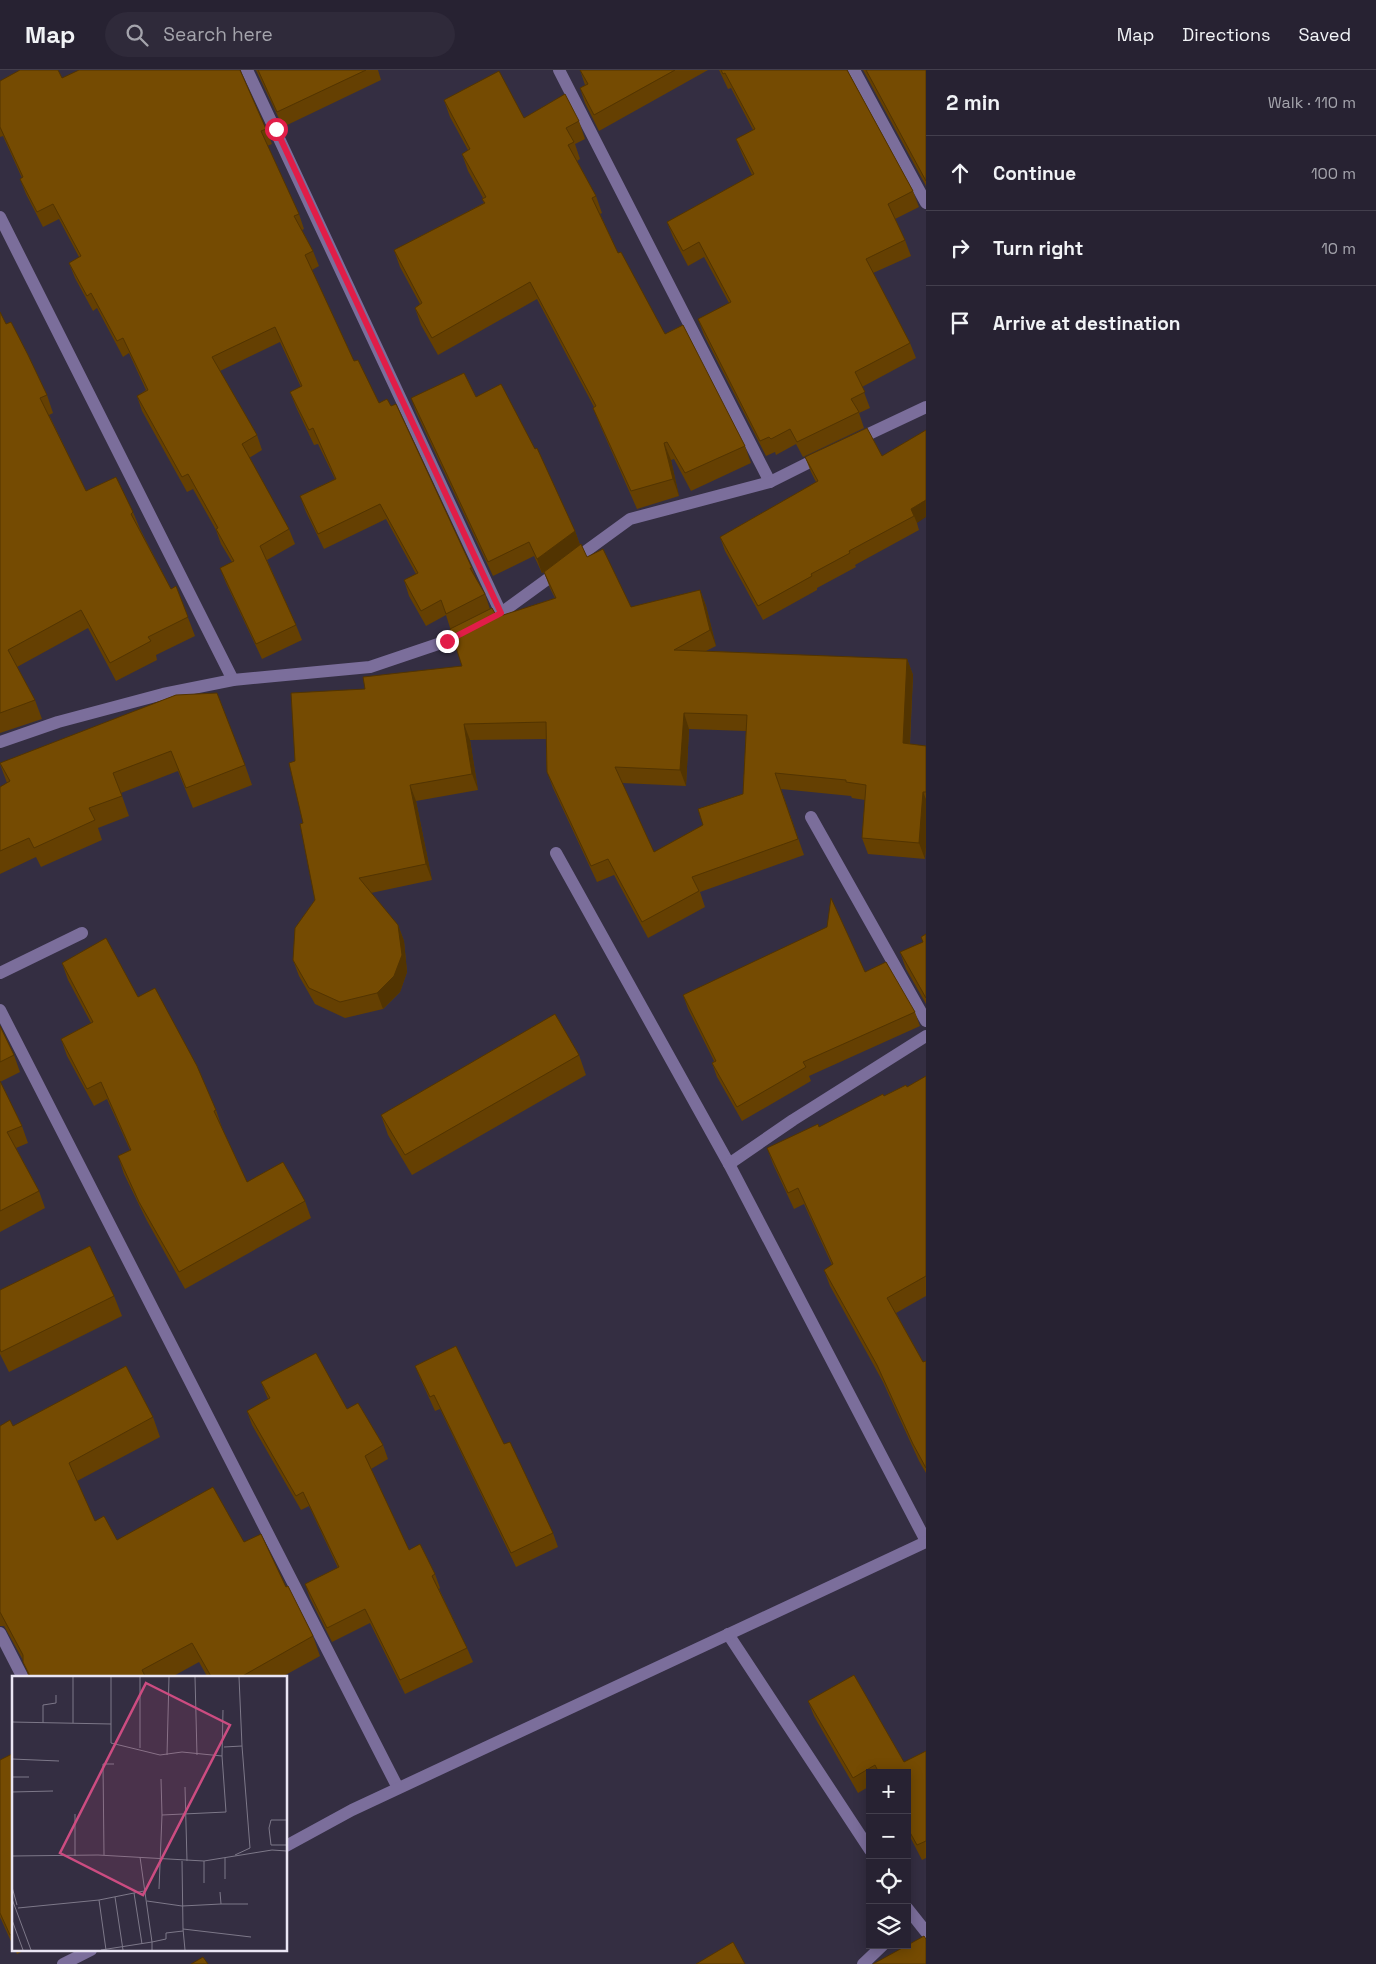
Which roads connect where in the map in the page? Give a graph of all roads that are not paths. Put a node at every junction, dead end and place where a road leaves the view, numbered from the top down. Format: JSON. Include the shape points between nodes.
{"nodes":[{"id":1,"x":247,"y":70,"type":"edge"},
{"id":2,"x":559,"y":70,"type":"edge"},
{"id":3,"x":854,"y":70,"type":"edge"},
{"id":4,"x":926,"y":203,"type":"edge"},
{"id":5,"x":0,"y":217,"type":"edge"},
{"id":6,"x":926,"y":407,"type":"edge"},
{"id":7,"x":847,"y":444,"type":"edge"},
{"id":8,"x":830,"y":453,"type":"edge"},
{"id":9,"x":770,"y":482,"type":"junction"},
{"id":10,"x":501,"y":613,"type":"junction"},
{"id":11,"x":233,"y":680,"type":"junction"},
{"id":12,"x":0,"y":742,"type":"edge"},
{"id":13,"x":811,"y":817,"type":"dead end"},
{"id":14,"x":556,"y":853,"type":"dead end"},
{"id":15,"x":82,"y":933,"type":"dead end"},
{"id":16,"x":0,"y":973,"type":"edge"},
{"id":17,"x":0,"y":1010,"type":"edge"},
{"id":18,"x":926,"y":1022,"type":"edge"},
{"id":19,"x":926,"y":1036,"type":"edge"},
{"id":20,"x":729,"y":1164,"type":"junction"},
{"id":21,"x":926,"y":1541,"type":"edge"},
{"id":22,"x":0,"y":1633,"type":"edge"},
{"id":23,"x":728,"y":1634,"type":"junction"},
{"id":24,"x":22,"y":1676,"type":"edge"},
{"id":25,"x":398,"y":1788,"type":"junction"},
{"id":26,"x":866,"y":1844,"type":"edge"},
{"id":27,"x":288,"y":1845,"type":"edge"},
{"id":28,"x":911,"y":1918,"type":"edge"},
{"id":29,"x":926,"y":1932,"type":"edge"},
{"id":30,"x":879,"y":1949,"type":"edge"},
{"id":31,"x":87,"y":1952,"type":"edge"},
{"id":32,"x":64,"y":1964,"type":"edge"},
{"id":33,"x":863,"y":1964,"type":"edge"}],
"edges":[{"from":1,"to":10,"type":"street"},
{"from":2,"to":9,"type":"street"},
{"from":3,"to":4,"type":"street"},
{"from":5,"to":11,"type":"street"},
{"from":6,"to":7,"type":"street"},
{"from":8,"to":9,"type":"street"},
{"from":9,"to":10,"type":"street","via":[[630,519]]},
{"from":10,"to":11,"type":"street","via":[[447,641],[370,667]]},
{"from":11,"to":12,"type":"street","via":[[58,722]]},
{"from":13,"to":18,"type":"street"},
{"from":14,"to":20,"type":"street"},
{"from":15,"to":16,"type":"street"},
{"from":17,"to":25,"type":"street"},
{"from":19,"to":20,"type":"street"},
{"from":20,"to":21,"type":"street"},
{"from":21,"to":23,"type":"street"},
{"from":22,"to":24,"type":"street"},
{"from":23,"to":25,"type":"street"},
{"from":23,"to":26,"type":"street"},
{"from":25,"to":27,"type":"street"},
{"from":28,"to":29,"type":"street"},
{"from":30,"to":33,"type":"street"},
{"from":31,"to":32,"type":"street"}]}
